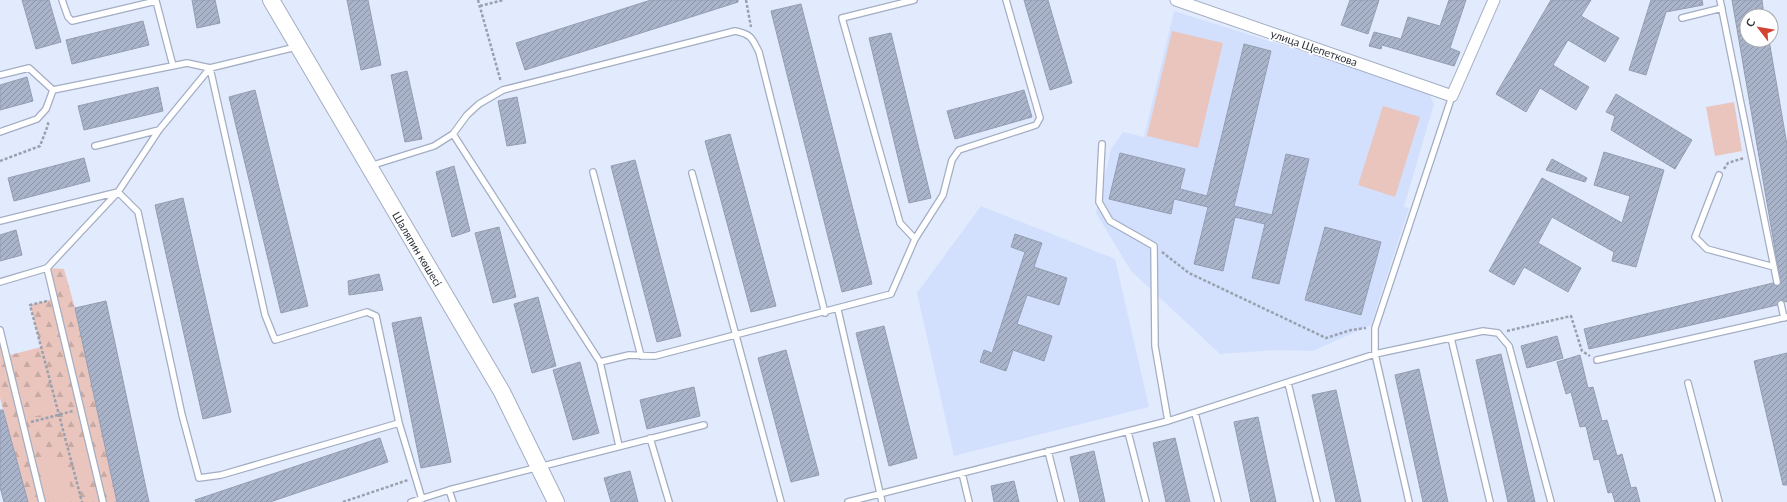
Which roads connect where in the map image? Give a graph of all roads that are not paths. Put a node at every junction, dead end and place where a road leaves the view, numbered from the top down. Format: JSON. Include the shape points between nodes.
{"nodes":[{"id":1,"x":62,"y":0,"type":"edge"},
{"id":2,"x":156,"y":0,"type":"edge"},
{"id":3,"x":271,"y":0,"type":"edge"},
{"id":4,"x":914,"y":0,"type":"edge"},
{"id":5,"x":1006,"y":0,"type":"edge"},
{"id":6,"x":1176,"y":0,"type":"edge"},
{"id":7,"x":1494,"y":0,"type":"edge"},
{"id":8,"x":1720,"y":0,"type":"edge"},
{"id":9,"x":1722,"y":8,"type":"junction"},
{"id":10,"x":1682,"y":18,"type":"dead end"},
{"id":11,"x":298,"y":46,"type":"junction"},
{"id":12,"x":173,"y":66,"type":"junction"},
{"id":13,"x":210,"y":68,"type":"junction"},
{"id":14,"x":0,"y":75,"type":"edge"},
{"id":15,"x":53,"y":90,"type":"junction"},
{"id":16,"x":1452,"y":96,"type":"junction"},
{"id":17,"x":159,"y":130,"type":"junction"},
{"id":18,"x":0,"y":132,"type":"edge"},
{"id":19,"x":453,"y":134,"type":"junction"},
{"id":20,"x":1102,"y":144,"type":"dead end"},
{"id":21,"x":95,"y":146,"type":"dead end"},
{"id":22,"x":368,"y":167,"type":"junction"},
{"id":23,"x":593,"y":172,"type":"dead end"},
{"id":24,"x":692,"y":173,"type":"dead end"},
{"id":25,"x":1719,"y":176,"type":"road end"},
{"id":26,"x":118,"y":192,"type":"junction"},
{"id":27,"x":0,"y":221,"type":"edge"},
{"id":28,"x":915,"y":239,"type":"junction"},
{"id":29,"x":1774,"y":267,"type":"junction"},
{"id":30,"x":47,"y":268,"type":"junction"},
{"id":31,"x":0,"y":282,"type":"edge"},
{"id":32,"x":1777,"y":282,"type":"dead end"},
{"id":33,"x":1781,"y":304,"type":"dead end"},
{"id":34,"x":838,"y":310,"type":"junction"},
{"id":35,"x":825,"y":313,"type":"junction"},
{"id":36,"x":1785,"y":318,"type":"edge"},
{"id":37,"x":0,"y":330,"type":"edge"},
{"id":38,"x":737,"y":335,"type":"junction"},
{"id":39,"x":1452,"y":338,"type":"junction"},
{"id":40,"x":1376,"y":354,"type":"junction"},
{"id":41,"x":641,"y":356,"type":"junction"},
{"id":42,"x":1597,"y":360,"type":"road end"},
{"id":43,"x":600,"y":362,"type":"junction"},
{"id":44,"x":1288,"y":382,"type":"junction"},
{"id":45,"x":1688,"y":383,"type":"dead end"},
{"id":46,"x":1195,"y":413,"type":"junction"},
{"id":47,"x":1168,"y":421,"type":"junction"},
{"id":48,"x":399,"y":423,"type":"junction"},
{"id":49,"x":704,"y":425,"type":"dead end"},
{"id":50,"x":1128,"y":432,"type":"junction"},
{"id":51,"x":650,"y":438,"type":"junction"},
{"id":52,"x":619,"y":446,"type":"junction"},
{"id":53,"x":1048,"y":452,"type":"junction"},
{"id":54,"x":540,"y":466,"type":"junction"},
{"id":55,"x":962,"y":473,"type":"junction"},
{"id":56,"x":449,"y":490,"type":"junction"},
{"id":57,"x":881,"y":495,"type":"junction"},
{"id":58,"x":422,"y":499,"type":"junction"},
{"id":59,"x":42,"y":502,"type":"edge"},
{"id":60,"x":103,"y":502,"type":"edge"},
{"id":61,"x":411,"y":502,"type":"edge"},
{"id":62,"x":453,"y":502,"type":"edge"},
{"id":63,"x":556,"y":502,"type":"edge"},
{"id":64,"x":669,"y":502,"type":"edge"},
{"id":65,"x":781,"y":502,"type":"edge"},
{"id":66,"x":848,"y":502,"type":"edge"},
{"id":67,"x":882,"y":502,"type":"edge"},
{"id":68,"x":969,"y":502,"type":"edge"},
{"id":69,"x":1061,"y":502,"type":"edge"},
{"id":70,"x":1146,"y":502,"type":"edge"},
{"id":71,"x":1218,"y":502,"type":"edge"},
{"id":72,"x":1317,"y":502,"type":"edge"},
{"id":73,"x":1409,"y":502,"type":"edge"},
{"id":74,"x":1490,"y":502,"type":"edge"},
{"id":75,"x":1551,"y":502,"type":"edge"},
{"id":76,"x":1719,"y":502,"type":"edge"}],
"edges":[{"from":1,"to":2,"type":"lane","via":[[72,21]]},
{"from":2,"to":12,"type":"lane"},
{"from":3,"to":11,"type":"main road","name":"Шаляпин көшесі"},
{"from":4,"to":28,"type":"lane","via":[[842,18],[900,223]]},
{"from":5,"to":28,"type":"lane","via":[[1040,118],[1036,125],[959,150],[952,160],[944,195]]},
{"from":6,"to":16,"type":"street","name":"улица Щепеткова"},
{"from":7,"to":16,"type":"street"},
{"from":8,"to":9,"type":"lane"},
{"from":9,"to":10,"type":"lane"},
{"from":9,"to":29,"type":"lane"},
{"from":11,"to":13,"type":"lane"},
{"from":11,"to":22,"type":"main road","name":"Шаляпин көшесі"},
{"from":12,"to":13,"type":"lane","via":[[187,63]]},
{"from":12,"to":15,"type":"lane"},
{"from":13,"to":17,"type":"lane"},
{"from":13,"to":48,"type":"lane","via":[[265,315],[275,340],[367,312],[376,316]]},
{"from":14,"to":15,"type":"lane","via":[[29,68]]},
{"from":15,"to":18,"type":"lane","via":[[46,109],[37,119]]},
{"from":16,"to":40,"type":"lane","via":[[1375,328]]},
{"from":17,"to":21,"type":"lane"},
{"from":17,"to":26,"type":"lane"},
{"from":19,"to":22,"type":"lane","via":[[434,146]]},
{"from":19,"to":35,"type":"lane","via":[[479,104],[503,90],[735,30],[746,32],[753,38],[759,52]]},
{"from":19,"to":43,"type":"lane"},
{"from":20,"to":47,"type":"lane","via":[[1100,202],[1110,221],[1154,246],[1156,346]]},
{"from":22,"to":54,"type":"main road","name":"Шаляпин көшесі","via":[[502,392]]},
{"from":23,"to":41,"type":"lane"},
{"from":24,"to":38,"type":"lane"},
{"from":25,"to":29,"type":"lane","via":[[1695,237],[1707,249]]},
{"from":26,"to":27,"type":"lane"},
{"from":26,"to":30,"type":"lane"},
{"from":26,"to":48,"type":"lane","via":[[138,212],[182,415],[199,478],[221,475]]},
{"from":28,"to":34,"type":"lane","via":[[891,294]]},
{"from":29,"to":32,"type":"lane"},
{"from":30,"to":31,"type":"lane"},
{"from":30,"to":60,"type":"lane"},
{"from":33,"to":36,"type":"lane"},
{"from":34,"to":35,"type":"lane"},
{"from":34,"to":57,"type":"lane"},
{"from":35,"to":38,"type":"lane"},
{"from":36,"to":42,"type":"lane"},
{"from":37,"to":59,"type":"lane"},
{"from":38,"to":41,"type":"lane","via":[[655,356]]},
{"from":38,"to":65,"type":"lane"},
{"from":39,"to":40,"type":"lane"},
{"from":39,"to":74,"type":"lane"},
{"from":39,"to":75,"type":"lane","via":[[1483,331],[1498,334],[1509,346]]},
{"from":40,"to":44,"type":"lane"},
{"from":40,"to":73,"type":"lane"},
{"from":41,"to":43,"type":"lane","via":[[629,355]]},
{"from":43,"to":52,"type":"lane"},
{"from":44,"to":46,"type":"lane"},
{"from":44,"to":72,"type":"lane"},
{"from":45,"to":76,"type":"lane"},
{"from":46,"to":47,"type":"lane"},
{"from":46,"to":71,"type":"lane"},
{"from":47,"to":50,"type":"lane"},
{"from":48,"to":58,"type":"lane"},
{"from":49,"to":51,"type":"lane"},
{"from":50,"to":53,"type":"lane"},
{"from":50,"to":70,"type":"lane"},
{"from":51,"to":52,"type":"lane"},
{"from":51,"to":64,"type":"lane"},
{"from":52,"to":54,"type":"lane"},
{"from":53,"to":55,"type":"lane"},
{"from":53,"to":69,"type":"lane"},
{"from":54,"to":56,"type":"lane"},
{"from":54,"to":63,"type":"main road","name":"Шаляпин көшесі"},
{"from":55,"to":57,"type":"lane"},
{"from":55,"to":68,"type":"lane"},
{"from":56,"to":58,"type":"lane"},
{"from":56,"to":62,"type":"lane"},
{"from":57,"to":66,"type":"lane"},
{"from":57,"to":67,"type":"lane"},
{"from":58,"to":61,"type":"lane"}]}
